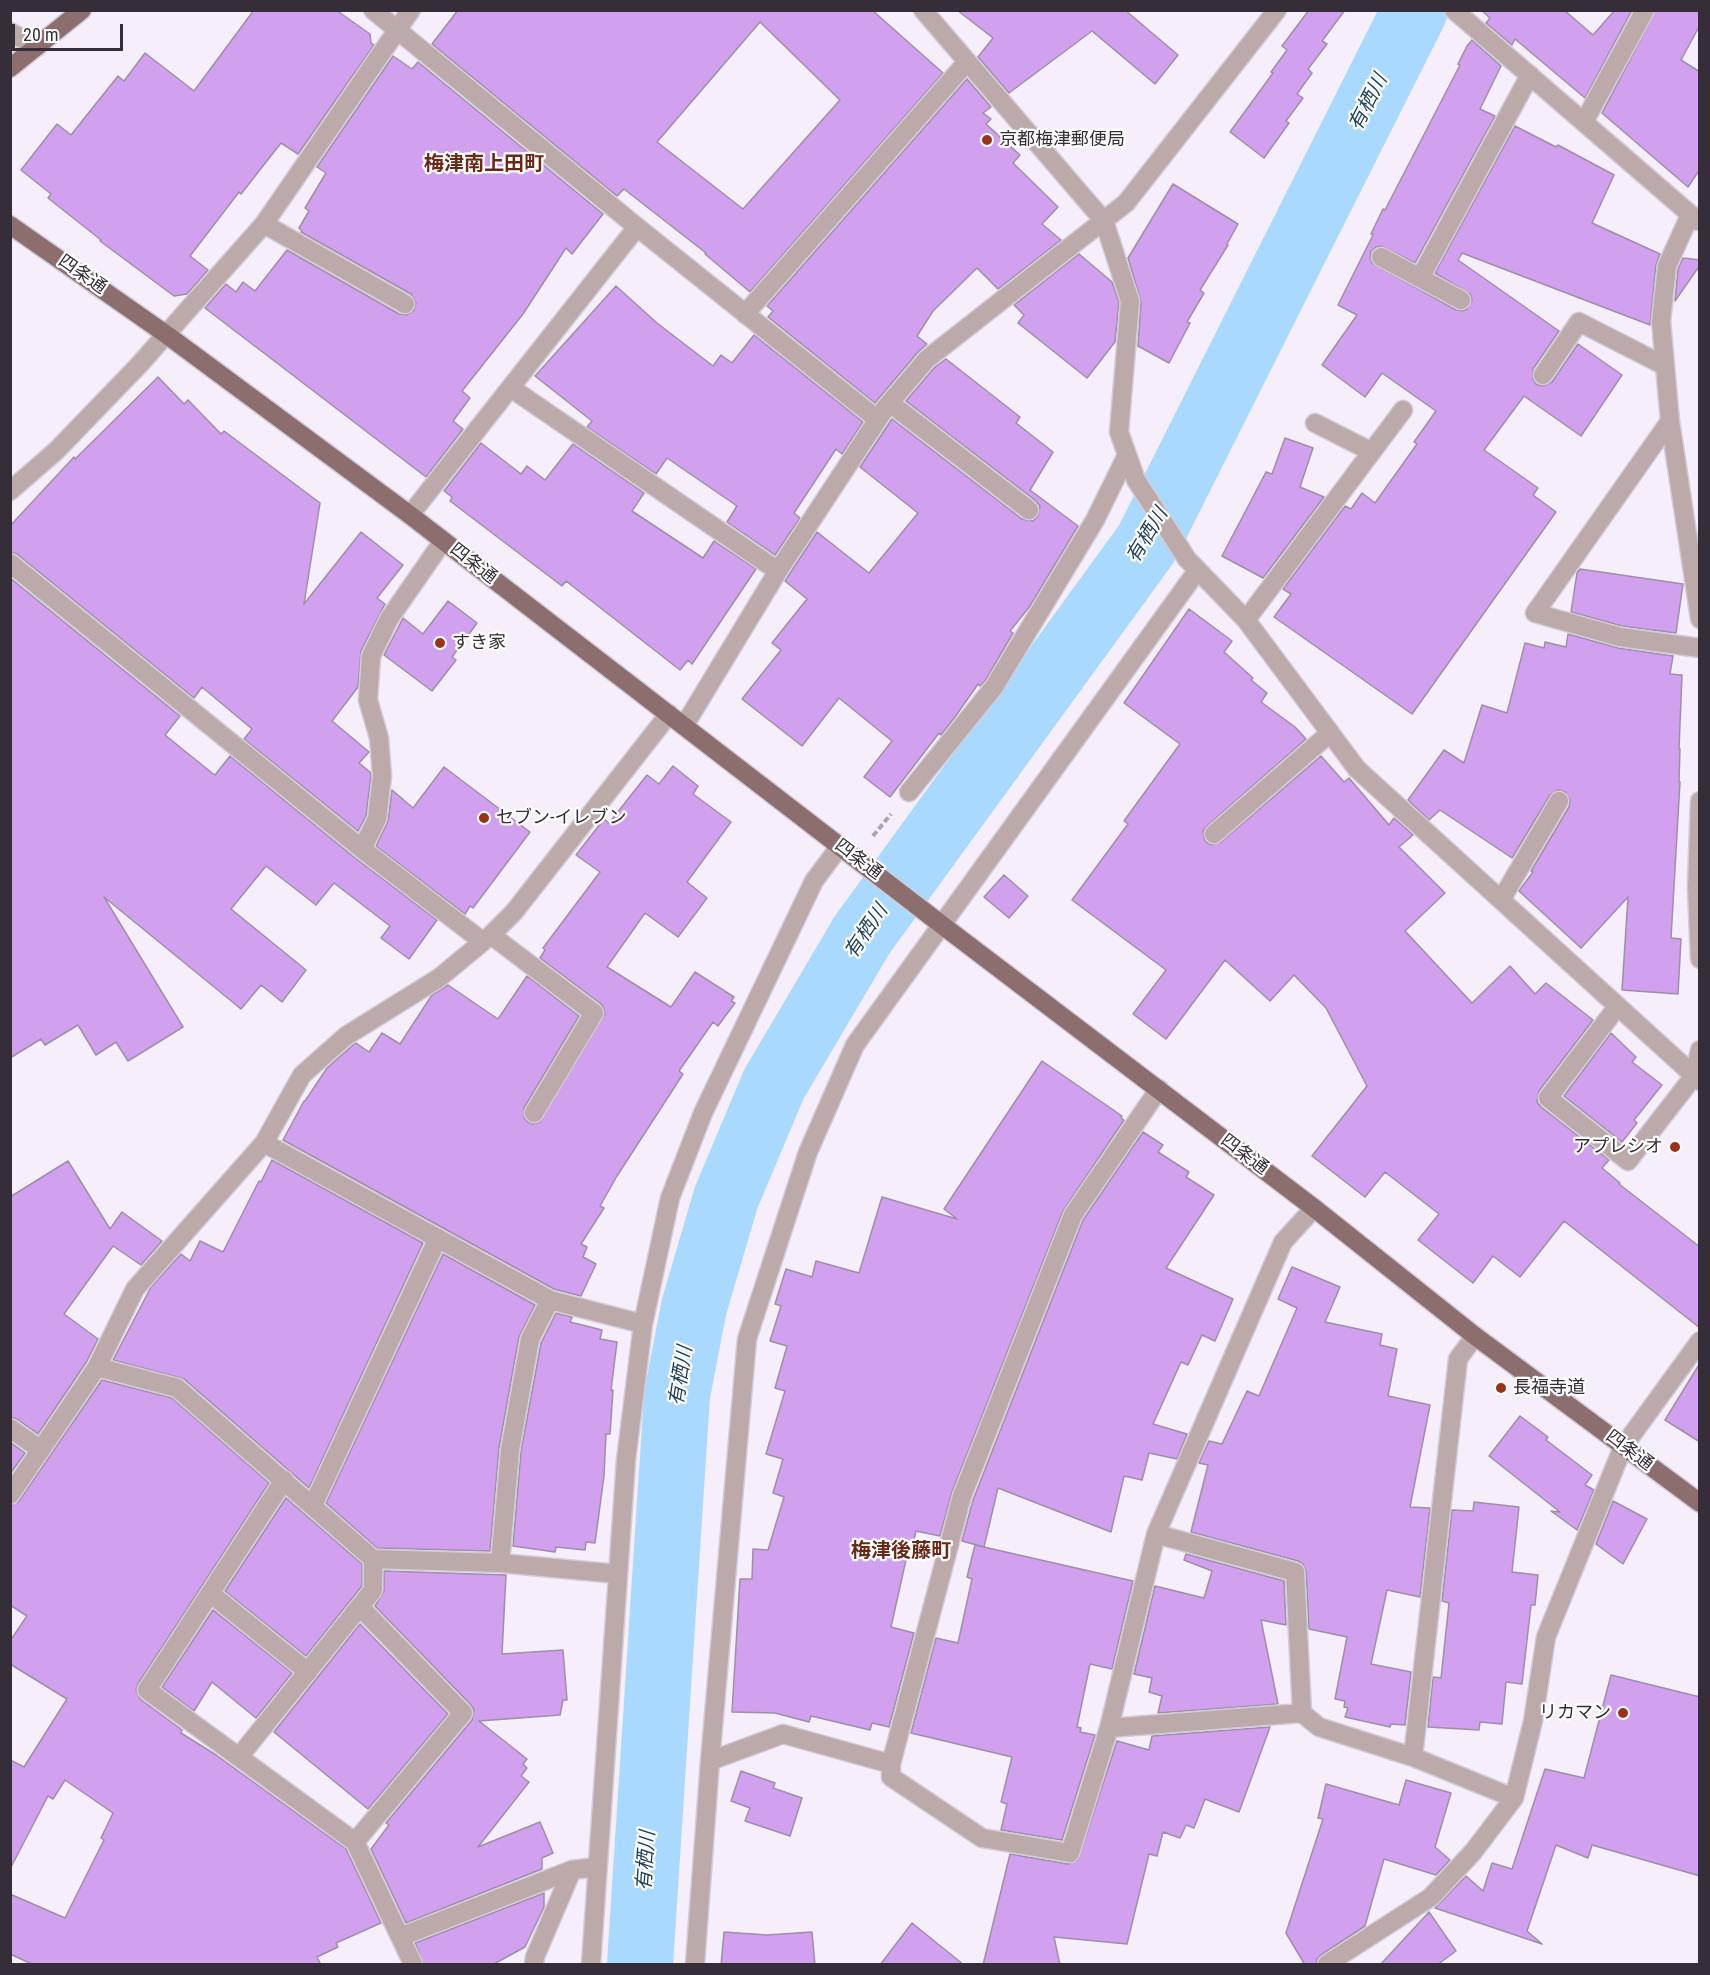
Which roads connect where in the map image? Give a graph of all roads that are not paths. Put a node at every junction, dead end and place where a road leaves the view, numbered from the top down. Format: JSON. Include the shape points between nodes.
{"nodes":[{"id":1,"x":82,"y":10,"type":"edge"},
{"id":2,"x":373,"y":10,"type":"edge"},
{"id":3,"x":411,"y":10,"type":"edge"},
{"id":4,"x":923,"y":10,"type":"edge"},
{"id":5,"x":1277,"y":10,"type":"edge"},
{"id":6,"x":1645,"y":10,"type":"edge"},
{"id":7,"x":1466,"y":15,"type":"edge"},
{"id":8,"x":397,"y":30,"type":"junction"},
{"id":9,"x":10,"y":32,"type":"edge"},
{"id":10,"x":37,"y":47,"type":"junction"},
{"id":11,"x":967,"y":62,"type":"junction"},
{"id":12,"x":10,"y":68,"type":"edge"},
{"id":13,"x":1530,"y":75,"type":"junction"},
{"id":14,"x":1584,"y":122,"type":"junction"},
{"id":15,"x":1695,"y":219,"type":"edge"},
{"id":16,"x":1104,"y":221,"type":"junction"},
{"id":17,"x":264,"y":224,"type":"junction"},
{"id":18,"x":10,"y":225,"type":"edge"},
{"id":19,"x":637,"y":227,"type":"junction"},
{"id":20,"x":1381,"y":257,"type":"dead end"},
{"id":21,"x":1420,"y":278,"type":"junction"},
{"id":22,"x":1461,"y":300,"type":"dead end"},
{"id":23,"x":405,"y":304,"type":"dead end"},
{"id":24,"x":745,"y":314,"type":"junction"},
{"id":25,"x":167,"y":335,"type":"junction"},
{"id":26,"x":1665,"y":366,"type":"junction"},
{"id":27,"x":1543,"y":375,"type":"dead end"},
{"id":28,"x":511,"y":388,"type":"junction"},
{"id":29,"x":890,"y":403,"type":"junction"},
{"id":30,"x":1403,"y":410,"type":"dead end"},
{"id":31,"x":878,"y":419,"type":"junction"},
{"id":32,"x":1670,"y":421,"type":"junction"},
{"id":33,"x":1315,"y":423,"type":"dead end"},
{"id":34,"x":1372,"y":452,"type":"junction"},
{"id":35,"x":1127,"y":455,"type":"junction"},
{"id":36,"x":10,"y":491,"type":"edge"},
{"id":37,"x":1029,"y":510,"type":"dead end"},
{"id":38,"x":410,"y":515,"type":"junction"},
{"id":39,"x":443,"y":541,"type":"junction"},
{"id":40,"x":10,"y":563,"type":"edge"},
{"id":41,"x":1192,"y":565,"type":"junction"},
{"id":42,"x":778,"y":571,"type":"junction"},
{"id":43,"x":1700,"y":619,"type":"edge"},
{"id":44,"x":1246,"y":620,"type":"junction"},
{"id":45,"x":1700,"y":648,"type":"edge"},
{"id":46,"x":669,"y":714,"type":"junction"},
{"id":47,"x":684,"y":726,"type":"junction"},
{"id":48,"x":1330,"y":733,"type":"junction"},
{"id":49,"x":909,"y":792,"type":"road end"},
{"id":50,"x":1559,"y":801,"type":"dead end"},
{"id":51,"x":1700,"y":801,"type":"edge"},
{"id":52,"x":1214,"y":834,"type":"dead end"},
{"id":53,"x":840,"y":846,"type":"junction"},
{"id":54,"x":362,"y":849,"type":"junction"},
{"id":55,"x":1501,"y":900,"type":"junction"},
{"id":56,"x":942,"y":926,"type":"junction"},
{"id":57,"x":486,"y":938,"type":"junction"},
{"id":58,"x":1700,"y":959,"type":"edge"},
{"id":59,"x":1617,"y":1007,"type":"junction"},
{"id":60,"x":1700,"y":1050,"type":"edge"},
{"id":61,"x":1697,"y":1079,"type":"edge"},
{"id":62,"x":1159,"y":1089,"type":"junction"},
{"id":63,"x":534,"y":1113,"type":"dead end"},
{"id":64,"x":264,"y":1143,"type":"junction"},
{"id":65,"x":1314,"y":1208,"type":"junction"},
{"id":66,"x":438,"y":1238,"type":"junction"},
{"id":67,"x":550,"y":1300,"type":"junction"},
{"id":68,"x":643,"y":1324,"type":"junction"},
{"id":69,"x":1475,"y":1335,"type":"junction"},
{"id":70,"x":1700,"y":1341,"type":"edge"},
{"id":71,"x":97,"y":1367,"type":"junction"},
{"id":72,"x":10,"y":1428,"type":"edge"},
{"id":73,"x":1623,"y":1447,"type":"junction"},
{"id":74,"x":41,"y":1450,"type":"junction"},
{"id":75,"x":284,"y":1480,"type":"junction"},
{"id":76,"x":10,"y":1495,"type":"edge"},
{"id":77,"x":1700,"y":1503,"type":"edge"},
{"id":78,"x":313,"y":1505,"type":"junction"},
{"id":79,"x":1156,"y":1534,"type":"junction"},
{"id":80,"x":373,"y":1559,"type":"junction"},
{"id":81,"x":500,"y":1563,"type":"junction"},
{"id":82,"x":618,"y":1574,"type":"junction"},
{"id":83,"x":210,"y":1593,"type":"junction"},
{"id":84,"x":360,"y":1607,"type":"junction"},
{"id":85,"x":308,"y":1672,"type":"junction"},
{"id":86,"x":1302,"y":1713,"type":"junction"},
{"id":87,"x":1109,"y":1728,"type":"junction"},
{"id":88,"x":239,"y":1757,"type":"junction"},
{"id":89,"x":1413,"y":1757,"type":"junction"},
{"id":90,"x":710,"y":1761,"type":"junction"},
{"id":91,"x":891,"y":1764,"type":"junction"},
{"id":92,"x":1514,"y":1798,"type":"junction"},
{"id":93,"x":355,"y":1842,"type":"junction"},
{"id":94,"x":597,"y":1867,"type":"junction"},
{"id":95,"x":572,"y":1870,"type":"junction"},
{"id":96,"x":400,"y":1937,"type":"junction"},
{"id":97,"x":413,"y":1965,"type":"edge"},
{"id":98,"x":534,"y":1965,"type":"edge"},
{"id":99,"x":591,"y":1965,"type":"edge"},
{"id":100,"x":696,"y":1965,"type":"edge"},
{"id":101,"x":1327,"y":1965,"type":"edge"}],
"edges":[{"from":1,"to":10,"type":"main road"},
{"from":2,"to":8,"type":"street"},
{"from":3,"to":8,"type":"street"},
{"from":4,"to":11,"type":"street"},
{"from":5,"to":16,"type":"street","via":[[1126,203]]},
{"from":6,"to":14,"type":"street"},
{"from":7,"to":13,"type":"street"},
{"from":8,"to":17,"type":"street"},
{"from":8,"to":19,"type":"street"},
{"from":9,"to":10,"type":"street"},
{"from":10,"to":12,"type":"main road"},
{"from":11,"to":16,"type":"street"},
{"from":11,"to":24,"type":"street"},
{"from":13,"to":14,"type":"street"},
{"from":13,"to":21,"type":"street"},
{"from":14,"to":15,"type":"street"},
{"from":15,"to":26,"type":"street","via":[[1667,266],[1661,321]]},
{"from":16,"to":29,"type":"street","via":[[927,359]]},
{"from":16,"to":35,"type":"street","via":[[1130,301],[1119,432]]},
{"from":17,"to":23,"type":"street"},
{"from":17,"to":25,"type":"street"},
{"from":18,"to":25,"type":"main road","name":"四条通"},
{"from":19,"to":24,"type":"street"},
{"from":19,"to":28,"type":"street"},
{"from":20,"to":21,"type":"street"},
{"from":21,"to":22,"type":"street"},
{"from":24,"to":31,"type":"street"},
{"from":25,"to":36,"type":"street","via":[[56,451]]},
{"from":25,"to":38,"type":"main road","name":"四条通"},
{"from":26,"to":27,"type":"street","via":[[1579,322]]},
{"from":26,"to":32,"type":"street"},
{"from":28,"to":38,"type":"street"},
{"from":28,"to":42,"type":"street"},
{"from":29,"to":31,"type":"street"},
{"from":29,"to":37,"type":"street"},
{"from":30,"to":34,"type":"street"},
{"from":31,"to":42,"type":"street"},
{"from":32,"to":43,"type":"street"},
{"from":32,"to":45,"type":"street","via":[[1535,613],[1620,636]]},
{"from":33,"to":34,"type":"street"},
{"from":34,"to":44,"type":"street"},
{"from":35,"to":41,"type":"street","via":[[1136,480]]},
{"from":35,"to":49,"type":"street","via":[[1095,520],[994,687]]},
{"from":38,"to":39,"type":"main road","name":"四条通"},
{"from":39,"to":46,"type":"main road","name":"四条通"},
{"from":39,"to":54,"type":"street","via":[[389,619],[371,656],[368,700],[379,738],[382,776],[377,819]]},
{"from":40,"to":54,"type":"street"},
{"from":41,"to":44,"type":"street"},
{"from":41,"to":56,"type":"street"},
{"from":42,"to":47,"type":"street"},
{"from":44,"to":48,"type":"street"},
{"from":46,"to":47,"type":"main road","name":"四条通"},
{"from":46,"to":57,"type":"street","via":[[514,912]]},
{"from":47,"to":53,"type":"main road","name":"四条通"},
{"from":48,"to":52,"type":"street"},
{"from":48,"to":55,"type":"street","via":[[1357,769]]},
{"from":50,"to":55,"type":"street"},
{"from":51,"to":58,"type":"street"},
{"from":53,"to":56,"type":"main road","name":"四条通"},
{"from":53,"to":68,"type":"street","via":[[814,881],[703,1113],[670,1198]]},
{"from":54,"to":57,"type":"street"},
{"from":55,"to":59,"type":"street"},
{"from":56,"to":62,"type":"main road","name":"四条通"},
{"from":56,"to":90,"type":"street","via":[[855,1045],[807,1152],[747,1339]]},
{"from":57,"to":63,"type":"street","via":[[594,1013]]},
{"from":57,"to":64,"type":"street","via":[[439,978],[346,1036],[302,1075]]},
{"from":59,"to":61,"type":"street"},
{"from":59,"to":61,"type":"street","via":[[1548,1098],[1628,1161]]},
{"from":60,"to":61,"type":"street"},
{"from":62,"to":65,"type":"main road","name":"四条通"},
{"from":62,"to":91,"type":"street","via":[[1073,1215],[962,1496]]},
{"from":64,"to":66,"type":"street"},
{"from":64,"to":71,"type":"street","via":[[135,1289]]},
{"from":65,"to":69,"type":"main road","name":"四条通"},
{"from":65,"to":79,"type":"street","via":[[1283,1242]]},
{"from":66,"to":67,"type":"street"},
{"from":66,"to":78,"type":"street"},
{"from":67,"to":68,"type":"street"},
{"from":67,"to":81,"type":"street","via":[[530,1338],[510,1450]]},
{"from":68,"to":82,"type":"street","via":[[626,1460]]},
{"from":69,"to":73,"type":"main road","name":"四条通"},
{"from":69,"to":89,"type":"street","via":[[1458,1359]]},
{"from":70,"to":73,"type":"street"},
{"from":71,"to":74,"type":"street"},
{"from":71,"to":75,"type":"street","via":[[177,1388]]},
{"from":72,"to":74,"type":"street"},
{"from":73,"to":77,"type":"main road","name":"四条通"},
{"from":73,"to":92,"type":"street","via":[[1546,1637],[1533,1721]]},
{"from":74,"to":76,"type":"street"},
{"from":75,"to":78,"type":"street"},
{"from":75,"to":83,"type":"street"},
{"from":78,"to":80,"type":"street"},
{"from":79,"to":86,"type":"street","via":[[1295,1572]]},
{"from":79,"to":87,"type":"street"},
{"from":80,"to":81,"type":"street"},
{"from":80,"to":84,"type":"street","via":[[373,1590]]},
{"from":81,"to":82,"type":"street"},
{"from":82,"to":94,"type":"street"},
{"from":83,"to":85,"type":"street"},
{"from":83,"to":88,"type":"street","via":[[147,1690]]},
{"from":84,"to":85,"type":"street"},
{"from":84,"to":93,"type":"street","via":[[463,1713]]},
{"from":85,"to":88,"type":"street"},
{"from":86,"to":87,"type":"street"},
{"from":86,"to":89,"type":"street","via":[[1319,1727]]},
{"from":87,"to":91,"type":"street","via":[[1070,1853],[982,1838],[891,1777]]},
{"from":88,"to":93,"type":"street"},
{"from":89,"to":92,"type":"street"},
{"from":90,"to":91,"type":"street","via":[[783,1734]]},
{"from":90,"to":100,"type":"street"},
{"from":92,"to":101,"type":"street","via":[[1473,1852],[1431,1897]]},
{"from":93,"to":96,"type":"street"},
{"from":94,"to":95,"type":"street"},
{"from":94,"to":99,"type":"street"},
{"from":95,"to":96,"type":"street"},
{"from":95,"to":98,"type":"street"},
{"from":96,"to":97,"type":"street"}]}
